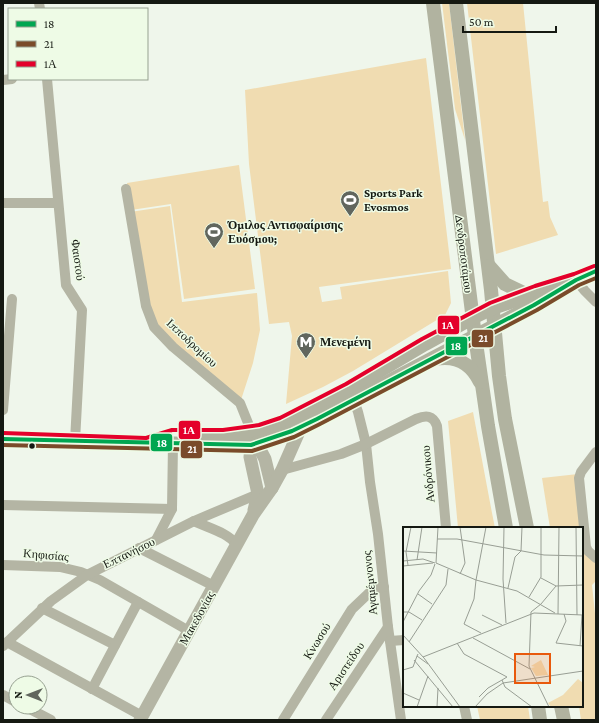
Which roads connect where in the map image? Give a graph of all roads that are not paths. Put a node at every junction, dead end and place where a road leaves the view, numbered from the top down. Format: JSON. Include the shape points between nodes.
{"nodes":[{"id":1,"x":433,"y":3,"type":"edge"},
{"id":2,"x":456,"y":3,"type":"edge"},
{"id":3,"x":47,"y":80,"type":"edge"},
{"id":4,"x":126,"y":188,"type":"dead end"},
{"id":5,"x":3,"y":203,"type":"edge"},
{"id":6,"x":58,"y":203,"type":"junction"},
{"id":7,"x":488,"y":265,"type":"junction"},
{"id":8,"x":596,"y":271,"type":"edge"},
{"id":9,"x":576,"y":280,"type":"junction"},
{"id":10,"x":528,"y":295,"type":"junction"},
{"id":11,"x":12,"y":299,"type":"dead end"},
{"id":12,"x":596,"y":302,"type":"edge"},
{"id":13,"x":493,"y":308,"type":"junction"},
{"id":14,"x":472,"y":318,"type":"junction"},
{"id":15,"x":495,"y":325,"type":"junction"},
{"id":16,"x":475,"y":336,"type":"junction"},
{"id":17,"x":425,"y":362,"type":"junction"},
{"id":18,"x":483,"y":390,"type":"junction"},
{"id":19,"x":351,"y":394,"type":"junction"},
{"id":20,"x":3,"y":410,"type":"edge"},
{"id":21,"x":300,"y":427,"type":"junction"},
{"id":22,"x":3,"y":439,"type":"edge"},
{"id":23,"x":253,"y":440,"type":"junction"},
{"id":24,"x":75,"y":441,"type":"junction"},
{"id":25,"x":147,"y":444,"type":"junction"},
{"id":26,"x":173,"y":444,"type":"junction"},
{"id":27,"x":366,"y":444,"type":"junction"},
{"id":28,"x":596,"y":452,"type":"edge"},
{"id":29,"x":282,"y":470,"type":"junction"},
{"id":30,"x":272,"y":488,"type":"junction"},
{"id":31,"x":258,"y":494,"type":"junction"},
{"id":32,"x":3,"y":505,"type":"edge"},
{"id":33,"x":172,"y":509,"type":"junction"},
{"id":34,"x":253,"y":515,"type":"junction"},
{"id":35,"x":194,"y":522,"type":"junction"},
{"id":36,"x":446,"y":527,"type":"edge"},
{"id":37,"x":506,"y":527,"type":"edge"},
{"id":38,"x":527,"y":527,"type":"edge"},
{"id":39,"x":156,"y":540,"type":"junction"},
{"id":40,"x":237,"y":544,"type":"junction"},
{"id":41,"x":139,"y":548,"type":"junction"},
{"id":42,"x":596,"y":558,"type":"edge"},
{"id":43,"x":3,"y":565,"type":"edge"},
{"id":44,"x":87,"y":574,"type":"junction"},
{"id":45,"x":214,"y":586,"type":"junction"},
{"id":46,"x":384,"y":587,"type":"junction"},
{"id":47,"x":138,"y":602,"type":"junction"},
{"id":48,"x":42,"y":608,"type":"junction"},
{"id":49,"x":388,"y":627,"type":"junction"},
{"id":50,"x":189,"y":631,"type":"junction"},
{"id":51,"x":403,"y":640,"type":"edge"},
{"id":52,"x":390,"y":641,"type":"junction"},
{"id":53,"x":5,"y":644,"type":"edge"},
{"id":54,"x":115,"y":644,"type":"junction"},
{"id":55,"x":92,"y":689,"type":"junction"},
{"id":56,"x":464,"y":707,"type":"edge"},
{"id":57,"x":538,"y":707,"type":"edge"},
{"id":58,"x":561,"y":707,"type":"edge"},
{"id":59,"x":41,"y":715,"type":"edge"},
{"id":60,"x":141,"y":718,"type":"edge"},
{"id":61,"x":399,"y":718,"type":"edge"},
{"id":62,"x":51,"y":720,"type":"edge"},
{"id":63,"x":283,"y":720,"type":"edge"},
{"id":64,"x":326,"y":720,"type":"edge"},
{"id":65,"x":467,"y":720,"type":"edge"},
{"id":66,"x":540,"y":720,"type":"edge"},
{"id":67,"x":564,"y":720,"type":"edge"}],
"edges":[{"from":1,"to":14,"type":"main road","name":"Δενδροποτάμου"},
{"from":2,"to":7,"type":"main road","name":"Δενδροποτάμου"},
{"from":3,"to":6,"type":"street","name":"Φαιστού"},
{"from":4,"to":23,"type":"street","name":"Ιπποδρομίου","via":[[146,306],[154,327],[173,347],[240,403]]},
{"from":5,"to":6,"type":"street"},
{"from":6,"to":24,"type":"street","name":"Φαιστού","via":[[66,285],[82,310]]},
{"from":7,"to":10,"type":"main road","via":[[505,284]]},
{"from":7,"to":13,"type":"main road","name":"Δενδροποτάμου"},
{"from":8,"to":9,"type":"main road"},
{"from":9,"to":10,"type":"main road"},
{"from":9,"to":12,"type":"street"},
{"from":9,"to":15,"type":"main road"},
{"from":10,"to":13,"type":"main road"},
{"from":11,"to":20,"type":"street"},
{"from":13,"to":14,"type":"main road"},
{"from":13,"to":15,"type":"main road","name":"Δενδροποτάμου"},
{"from":14,"to":16,"type":"main road","name":"Δενδροποτάμου"},
{"from":14,"to":19,"type":"main road","via":[[425,344]]},
{"from":15,"to":16,"type":"main road"},
{"from":15,"to":38,"type":"main road","name":"Δενδροποτάμου","via":[[505,419]]},
{"from":16,"to":17,"type":"main road"},
{"from":16,"to":18,"type":"main road","name":"Δενδροποτάμου"},
{"from":17,"to":18,"type":"main road","via":[[443,358],[460,361],[473,370]]},
{"from":17,"to":19,"type":"main road"},
{"from":18,"to":37,"type":"main road","name":"Δενδροποτάμου"},
{"from":19,"to":21,"type":"main road"},
{"from":19,"to":23,"type":"main road","via":[[282,424]]},
{"from":19,"to":27,"type":"street","name":"Αγαμέμνονος"},
{"from":21,"to":23,"type":"main road","via":[[276,437]]},
{"from":21,"to":29,"type":"street","name":"Μακεδονίας"},
{"from":22,"to":24,"type":"main road"},
{"from":23,"to":25,"type":"main road","via":[[173,436]]},
{"from":23,"to":26,"type":"main road","via":[[231,446]]},
{"from":23,"to":30,"type":"street","via":[[265,458]]},
{"from":23,"to":31,"type":"street","name":"Μακεδονίας","via":[[251,462]]},
{"from":24,"to":25,"type":"main road"},
{"from":25,"to":26,"type":"main road"},
{"from":26,"to":33,"type":"street"},
{"from":27,"to":29,"type":"street","via":[[341,454]]},
{"from":27,"to":36,"type":"street","name":"Ανδρόνικου","via":[[416,419],[426,416],[433,419],[437,426]]},
{"from":27,"to":46,"type":"street","name":"Αγαμέμνονος"},
{"from":28,"to":42,"type":"street","via":[[579,478],[586,547]]},
{"from":29,"to":30,"type":"street","name":"Μακεδονίας"},
{"from":30,"to":31,"type":"street","name":"Επτανήσου"},
{"from":30,"to":34,"type":"street","name":"Μακεδονίας"},
{"from":31,"to":34,"type":"street","name":"Μακεδονίας"},
{"from":31,"to":35,"type":"street","name":"Επτανήσου"},
{"from":32,"to":33,"type":"street"},
{"from":33,"to":39,"type":"street"},
{"from":34,"to":40,"type":"street","name":"Μακεδονίας"},
{"from":35,"to":39,"type":"street","name":"Επτανήσου"},
{"from":35,"to":40,"type":"street","via":[[233,539]]},
{"from":39,"to":41,"type":"street","name":"Επτανήσου"},
{"from":40,"to":45,"type":"street","name":"Μακεδονίας"},
{"from":41,"to":44,"type":"street","name":"Επτανήσου"},
{"from":41,"to":45,"type":"street"},
{"from":43,"to":44,"type":"street","name":"Κηφισίας","via":[[60,566]]},
{"from":44,"to":47,"type":"street","name":"Κηφισίας"},
{"from":44,"to":48,"type":"street","name":"Επτανήσου"},
{"from":45,"to":50,"type":"street","name":"Μακεδονίας"},
{"from":46,"to":49,"type":"street","name":"Αγαμέμνονος"},
{"from":46,"to":63,"type":"street","name":"Κνωσού","via":[[372,590],[352,609]]},
{"from":47,"to":50,"type":"street","name":"Κηφισίας"},
{"from":47,"to":54,"type":"street"},
{"from":48,"to":53,"type":"street","name":"Επτανήσου"},
{"from":48,"to":54,"type":"street"},
{"from":49,"to":52,"type":"street","name":"Αγαμέμνονος"},
{"from":49,"to":64,"type":"street","name":"Αριστείδου"},
{"from":50,"to":60,"type":"street","name":"Μακεδονίας"},
{"from":51,"to":52,"type":"street"},
{"from":52,"to":61,"type":"street","name":"Αγαμέμνονος"},
{"from":53,"to":55,"type":"street"},
{"from":54,"to":55,"type":"street"},
{"from":55,"to":60,"type":"street"},
{"from":56,"to":65,"type":"street"},
{"from":57,"to":66,"type":"main road"},
{"from":58,"to":67,"type":"main road"},
{"from":59,"to":62,"type":"street"}]}
